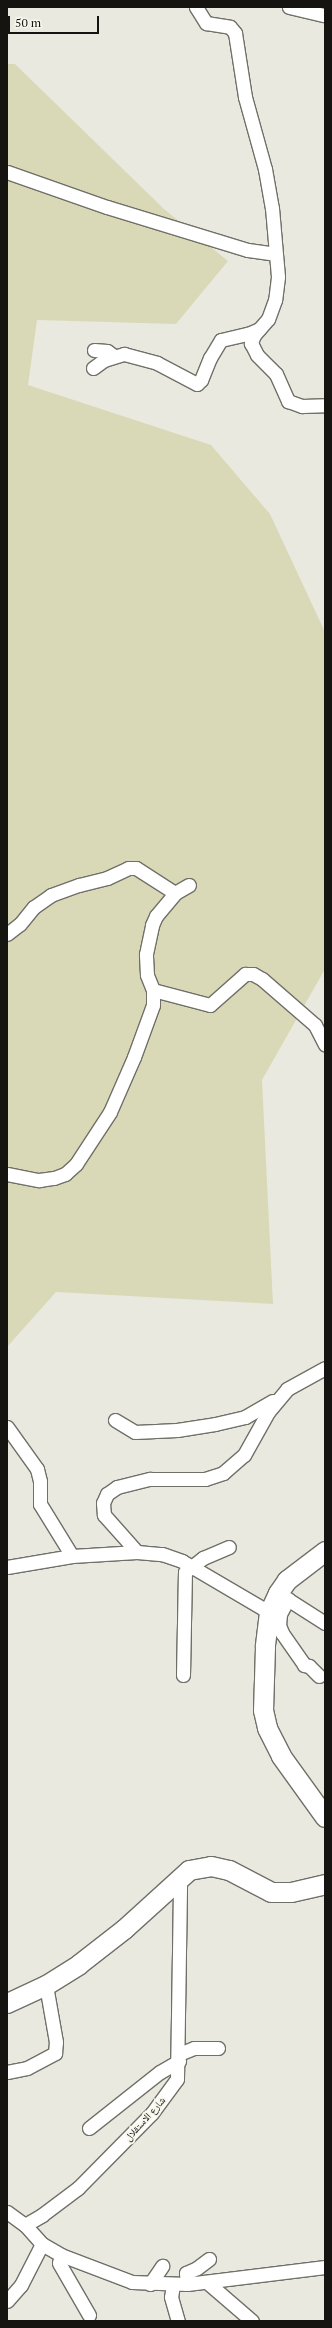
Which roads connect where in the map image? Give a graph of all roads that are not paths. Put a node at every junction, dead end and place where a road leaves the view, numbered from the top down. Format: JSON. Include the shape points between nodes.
{"nodes":[{"id":1,"x":196,"y":7,"type":"edge"},
{"id":2,"x":289,"y":7,"type":"edge"},
{"id":3,"x":325,"y":15,"type":"edge"},
{"id":4,"x":7,"y":172,"type":"edge"},
{"id":5,"x":274,"y":254,"type":"junction"},
{"id":6,"x":260,"y":328,"type":"junction"},
{"id":7,"x":94,"y":350,"type":"dead end"},
{"id":8,"x":114,"y":356,"type":"junction"},
{"id":9,"x":93,"y":368,"type":"dead end"},
{"id":10,"x":325,"y":405,"type":"edge"},
{"id":11,"x":189,"y":885,"type":"dead end"},
{"id":12,"x":175,"y":893,"type":"junction"},
{"id":13,"x":7,"y":934,"type":"edge"},
{"id":14,"x":153,"y":990,"type":"junction"},
{"id":15,"x":325,"y":1045,"type":"edge"},
{"id":16,"x":7,"y":1174,"type":"edge"},
{"id":17,"x":325,"y":1368,"type":"edge"},
{"id":18,"x":277,"y":1400,"type":"junction"},
{"id":19,"x":115,"y":1420,"type":"dead end"},
{"id":20,"x":7,"y":1427,"type":"edge"},
{"id":21,"x":228,"y":1547,"type":"dead end"},
{"id":22,"x":325,"y":1551,"type":"edge"},
{"id":23,"x":137,"y":1552,"type":"junction"},
{"id":24,"x":72,"y":1556,"type":"junction"},
{"id":25,"x":7,"y":1567,"type":"edge"},
{"id":26,"x":190,"y":1567,"type":"junction"},
{"id":27,"x":283,"y":1596,"type":"junction"},
{"id":28,"x":270,"y":1612,"type":"junction"},
{"id":29,"x":325,"y":1623,"type":"edge"},
{"id":30,"x":183,"y":1676,"type":"dead end"},
{"id":31,"x":318,"y":1676,"type":"dead end"},
{"id":32,"x":325,"y":1817,"type":"edge"},
{"id":33,"x":180,"y":1877,"type":"junction"},
{"id":34,"x":325,"y":1884,"type":"edge"},
{"id":35,"x":46,"y":1985,"type":"junction"},
{"id":36,"x":7,"y":2003,"type":"edge"},
{"id":37,"x":218,"y":2048,"type":"dead end"},
{"id":38,"x":179,"y":2058,"type":"junction"},
{"id":39,"x":7,"y":2072,"type":"edge"},
{"id":40,"x":89,"y":2128,"type":"dead end"},
{"id":41,"x":7,"y":2212,"type":"edge"},
{"id":42,"x":25,"y":2224,"type":"junction"},
{"id":43,"x":42,"y":2244,"type":"junction"},
{"id":44,"x":61,"y":2255,"type":"junction"},
{"id":45,"x":209,"y":2259,"type":"dead end"},
{"id":46,"x":162,"y":2266,"type":"dead end"},
{"id":47,"x":325,"y":2266,"type":"edge"},
{"id":48,"x":208,"y":2283,"type":"junction"},
{"id":49,"x":150,"y":2284,"type":"junction"},
{"id":50,"x":187,"y":2284,"type":"junction"},
{"id":51,"x":173,"y":2285,"type":"junction"},
{"id":52,"x":7,"y":2301,"type":"edge"},
{"id":53,"x":89,"y":2315,"type":"dead end"},
{"id":54,"x":178,"y":2321,"type":"edge"},
{"id":55,"x":252,"y":2321,"type":"edge"}],
"edges":[{"from":1,"to":5,"type":"street","via":[[206,23],[230,27],[235,32],[245,97],[265,169],[272,208]]},
{"from":2,"to":3,"type":"street"},
{"from":4,"to":5,"type":"street","via":[[107,207],[248,250]]},
{"from":5,"to":6,"type":"street","via":[[278,277],[275,300],[268,319]]},
{"from":6,"to":8,"type":"street","via":[[248,334],[221,340],[197,384],[148,359],[124,354]]},
{"from":6,"to":10,"type":"street","via":[[251,342],[253,349],[276,374],[288,401],[302,406]]},
{"from":7,"to":8,"type":"street","via":[[107,351]]},
{"from":8,"to":9,"type":"street"},
{"from":11,"to":12,"type":"street"},
{"from":12,"to":13,"type":"street","via":[[136,868],[128,868],[107,878],[51,895],[34,907],[20,924]]},
{"from":12,"to":14,"type":"street","via":[[156,916],[148,941],[147,975]]},
{"from":14,"to":15,"type":"street","via":[[210,1005],[245,974],[252,974],[262,979],[315,1025]]},
{"from":14,"to":16,"type":"street","via":[[153,1005],[110,1112],[76,1164],[65,1174],[54,1178],[39,1180]]},
{"from":17,"to":18,"type":"street","via":[[287,1389]]},
{"from":18,"to":19,"type":"street","via":[[245,1417],[196,1428],[136,1432]]},
{"from":18,"to":23,"type":"street","via":[[244,1455],[223,1473],[205,1478],[150,1479],[117,1487],[107,1494],[103,1503],[104,1515]]},
{"from":20,"to":24,"type":"street","via":[[36,1469],[40,1481],[40,1504]]},
{"from":21,"to":26,"type":"street"},
{"from":22,"to":27,"type":"main road","via":[[287,1580]]},
{"from":23,"to":24,"type":"street"},
{"from":23,"to":26,"type":"street","via":[[162,1554]]},
{"from":24,"to":25,"type":"street"},
{"from":26,"to":28,"type":"street"},
{"from":26,"to":30,"type":"street","via":[[185,1572]]},
{"from":27,"to":28,"type":"main road"},
{"from":27,"to":29,"type":"street"},
{"from":27,"to":31,"type":"street","via":[[279,1625],[282,1633],[304,1664]]},
{"from":28,"to":32,"type":"main road","via":[[265,1647],[263,1710],[267,1728],[281,1756]]},
{"from":33,"to":34,"type":"main road","via":[[189,1870],[211,1866],[229,1870],[271,1892],[291,1892]]},
{"from":33,"to":35,"type":"main road","via":[[80,1964]]},
{"from":33,"to":38,"type":"street","name":"شارع الاستقلال"},
{"from":35,"to":36,"type":"main road"},
{"from":35,"to":39,"type":"street","via":[[56,2042],[55,2053],[26,2068]]},
{"from":37,"to":38,"type":"street","via":[[194,2048]]},
{"from":38,"to":40,"type":"street"},
{"from":38,"to":42,"type":"street","name":"شارع الاستقلال","via":[[177,2079],[152,2113],[78,2188],[42,2215]]},
{"from":41,"to":42,"type":"street"},
{"from":42,"to":43,"type":"street"},
{"from":43,"to":44,"type":"street"},
{"from":43,"to":52,"type":"street","via":[[21,2285]]},
{"from":44,"to":49,"type":"street","via":[[115,2277]]},
{"from":44,"to":53,"type":"street","via":[[59,2263]]},
{"from":45,"to":50,"type":"street","via":[[186,2273]]},
{"from":46,"to":49,"type":"street"},
{"from":47,"to":48,"type":"street"},
{"from":48,"to":50,"type":"street"},
{"from":48,"to":55,"type":"street"},
{"from":49,"to":51,"type":"street"},
{"from":50,"to":51,"type":"street"},
{"from":51,"to":54,"type":"street","via":[[171,2297]]}]}
